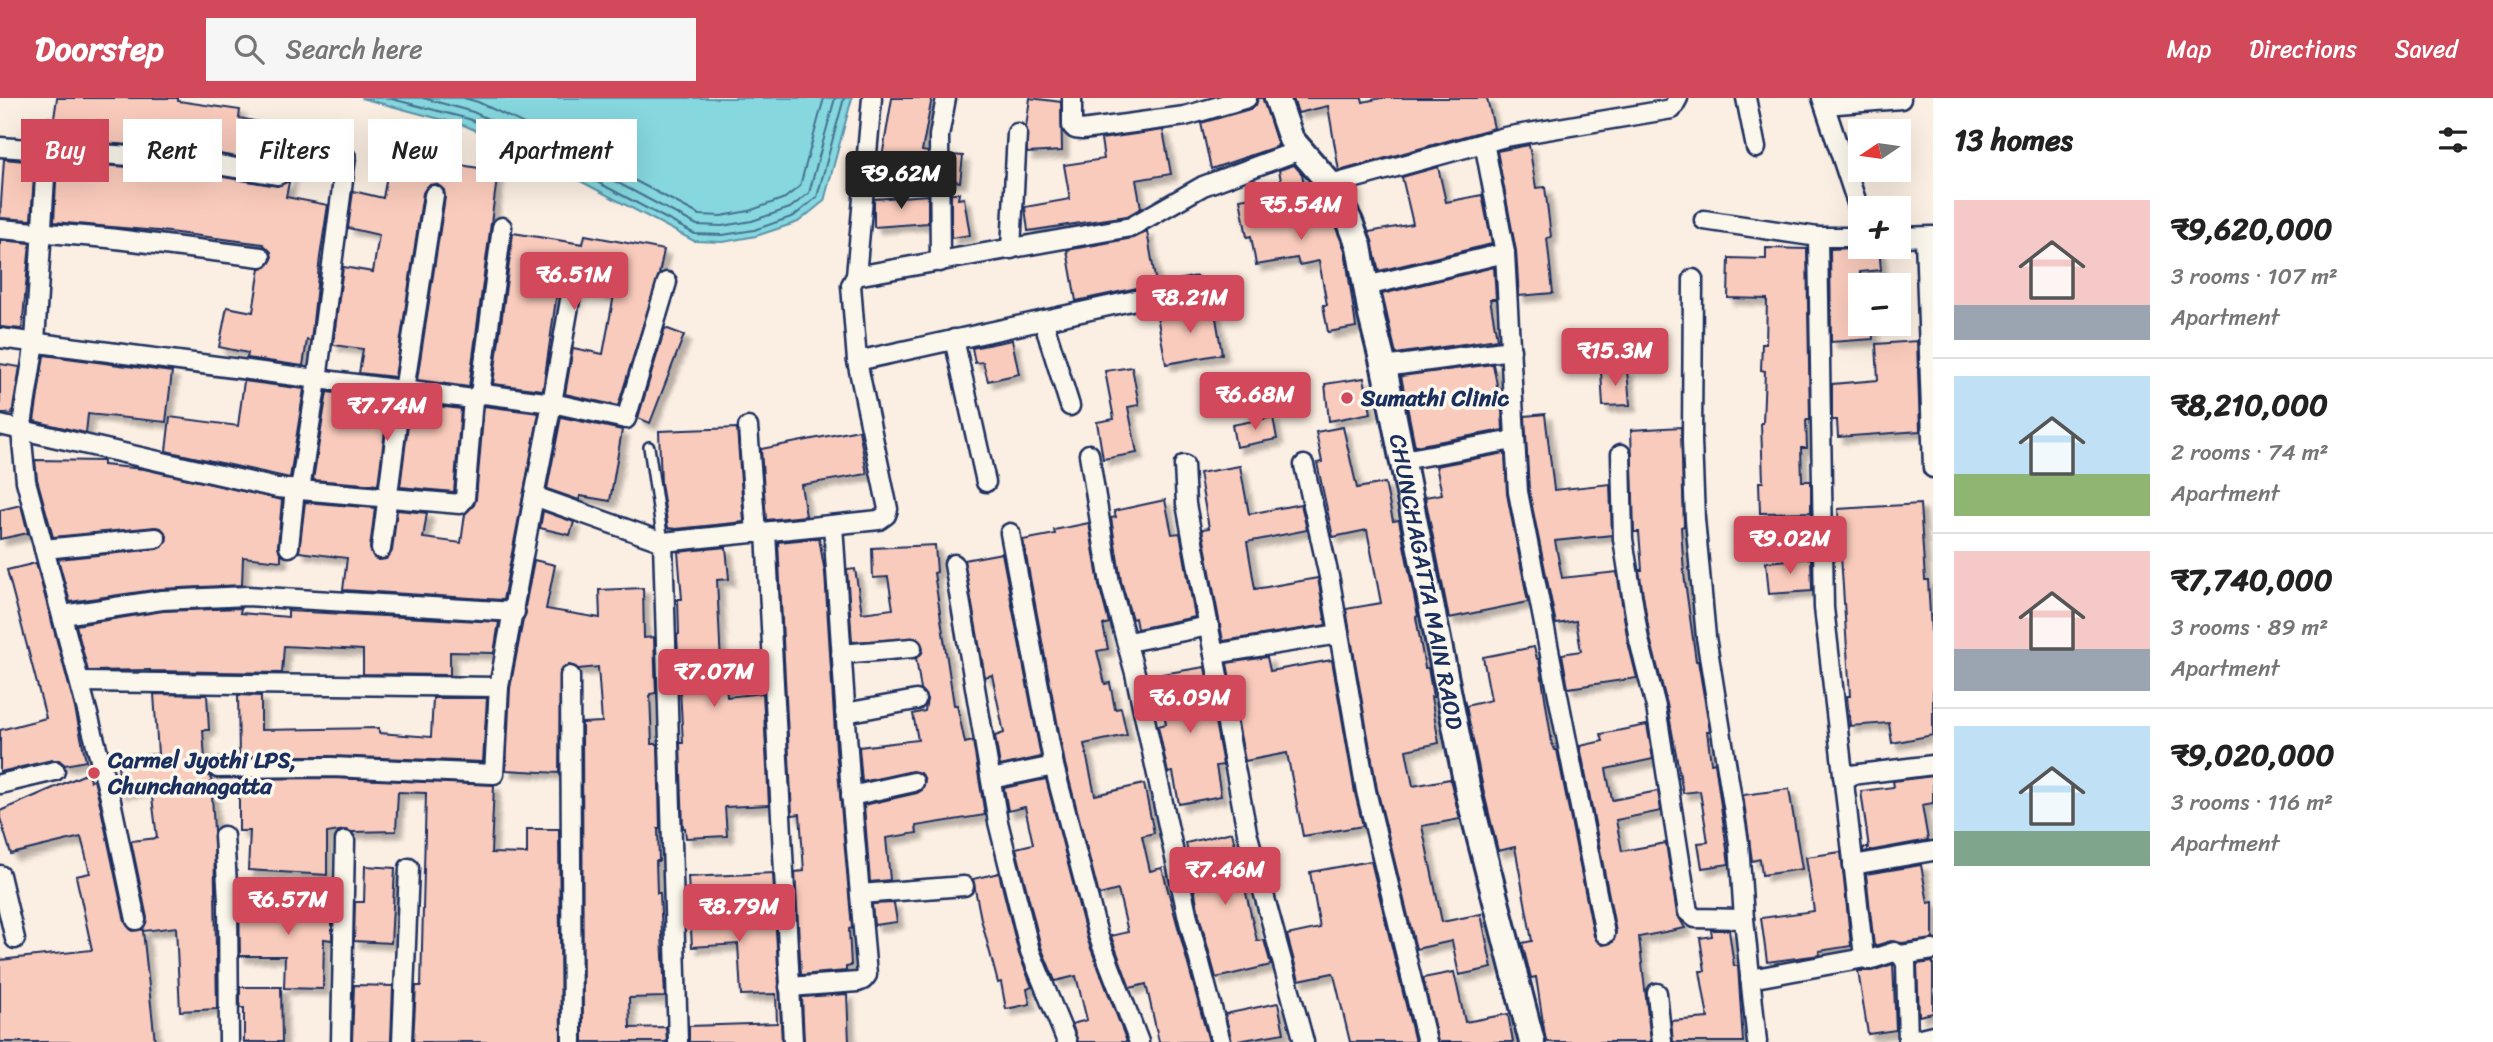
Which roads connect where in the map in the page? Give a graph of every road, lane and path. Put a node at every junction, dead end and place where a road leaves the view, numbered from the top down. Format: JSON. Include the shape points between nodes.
{"nodes":[{"id":1,"x":872,"y":98,"type":"edge"},
{"id":2,"x":946,"y":98,"type":"edge"},
{"id":3,"x":1072,"y":98,"type":"edge"},
{"id":4,"x":1247,"y":98,"type":"edge"},
{"id":5,"x":1277,"y":98,"type":"edge"},
{"id":6,"x":1678,"y":98,"type":"edge"},
{"id":7,"x":1746,"y":98,"type":"edge"},
{"id":8,"x":1901,"y":99,"type":"edge"},
{"id":9,"x":1824,"y":101,"type":"edge"},
{"id":10,"x":1017,"y":133,"type":"dead end"},
{"id":11,"x":1484,"y":142,"type":"junction"},
{"id":12,"x":0,"y":147,"type":"edge"},
{"id":13,"x":1756,"y":148,"type":"dead end"},
{"id":14,"x":21,"y":149,"type":"edge"},
{"id":15,"x":1300,"y":150,"type":"junction"},
{"id":16,"x":109,"y":155,"type":"edge"},
{"id":17,"x":236,"y":168,"type":"edge"},
{"id":18,"x":44,"y":182,"type":"edge"},
{"id":19,"x":343,"y":182,"type":"edge"},
{"id":20,"x":1331,"y":185,"type":"junction"},
{"id":21,"x":434,"y":195,"type":"dead end"},
{"id":22,"x":1855,"y":196,"type":"edge"},
{"id":23,"x":1704,"y":220,"type":"dead end"},
{"id":24,"x":502,"y":227,"type":"dead end"},
{"id":25,"x":0,"y":229,"type":"edge"},
{"id":26,"x":42,"y":232,"type":"junction"},
{"id":27,"x":1818,"y":237,"type":"junction"},
{"id":28,"x":1848,"y":237,"type":"edge"},
{"id":29,"x":1911,"y":237,"type":"edge"},
{"id":30,"x":1929,"y":237,"type":"edge"},
{"id":31,"x":1011,"y":249,"type":"junction"},
{"id":32,"x":1505,"y":253,"type":"junction"},
{"id":33,"x":261,"y":257,"type":"dead end"},
{"id":34,"x":940,"y":262,"type":"junction"},
{"id":35,"x":576,"y":266,"type":"dead end"},
{"id":36,"x":856,"y":276,"type":"junction"},
{"id":37,"x":1693,"y":279,"type":"dead end"},
{"id":38,"x":667,"y":282,"type":"dead end"},
{"id":39,"x":1366,"y":286,"type":"junction"},
{"id":40,"x":1195,"y":287,"type":"dead end"},
{"id":41,"x":1044,"y":320,"type":"junction"},
{"id":42,"x":0,"y":338,"type":"edge"},
{"id":43,"x":954,"y":340,"type":"junction"},
{"id":44,"x":35,"y":342,"type":"junction"},
{"id":45,"x":1511,"y":350,"type":"junction"},
{"id":46,"x":857,"y":361,"type":"junction"},
{"id":47,"x":1384,"y":367,"type":"junction"},
{"id":48,"x":317,"y":380,"type":"junction"},
{"id":49,"x":404,"y":391,"type":"junction"},
{"id":50,"x":476,"y":397,"type":"junction"},
{"id":51,"x":552,"y":403,"type":"junction"},
{"id":52,"x":1070,"y":406,"type":"dead end"},
{"id":53,"x":398,"y":416,"type":"dead end"},
{"id":54,"x":0,"y":425,"type":"edge"},
{"id":55,"x":748,"y":427,"type":"dead end"},
{"id":56,"x":21,"y":431,"type":"junction"},
{"id":57,"x":1514,"y":440,"type":"junction"},
{"id":58,"x":649,"y":447,"type":"dead end"},
{"id":59,"x":1089,"y":454,"type":"dead end"},
{"id":60,"x":1621,"y":454,"type":"dead end"},
{"id":61,"x":1403,"y":460,"type":"junction"},
{"id":62,"x":1184,"y":465,"type":"dead end"},
{"id":63,"x":1304,"y":465,"type":"dead end"},
{"id":64,"x":1933,"y":468,"type":"edge"},
{"id":65,"x":986,"y":482,"type":"dead end"},
{"id":66,"x":297,"y":490,"type":"junction"},
{"id":67,"x":534,"y":496,"type":"junction"},
{"id":68,"x":388,"y":498,"type":"junction"},
{"id":69,"x":833,"y":525,"type":"junction"},
{"id":70,"x":761,"y":533,"type":"junction"},
{"id":71,"x":1010,"y":533,"type":"dead end"},
{"id":72,"x":156,"y":538,"type":"dead end"},
{"id":73,"x":663,"y":542,"type":"junction"},
{"id":74,"x":289,"y":547,"type":"dead end"},
{"id":75,"x":44,"y":549,"type":"junction"},
{"id":76,"x":381,"y":549,"type":"dead end"},
{"id":77,"x":954,"y":564,"type":"dead end"},
{"id":78,"x":515,"y":612,"type":"junction"},
{"id":79,"x":63,"y":615,"type":"junction"},
{"id":80,"x":1209,"y":626,"type":"junction"},
{"id":81,"x":1339,"y":634,"type":"junction"},
{"id":82,"x":1128,"y":642,"type":"junction"},
{"id":83,"x":912,"y":648,"type":"dead end"},
{"id":84,"x":841,"y":654,"type":"junction"},
{"id":85,"x":1214,"y":654,"type":"junction"},
{"id":86,"x":570,"y":676,"type":"dead end"},
{"id":87,"x":79,"y":682,"type":"junction"},
{"id":88,"x":499,"y":687,"type":"junction"},
{"id":89,"x":916,"y":700,"type":"dead end"},
{"id":90,"x":845,"y":713,"type":"junction"},
{"id":91,"x":1933,"y":765,"type":"edge"},
{"id":92,"x":1054,"y":766,"type":"junction"},
{"id":93,"x":218,"y":768,"type":"dead end"},
{"id":94,"x":55,"y":771,"type":"dead end"},
{"id":95,"x":1843,"y":776,"type":"junction"},
{"id":96,"x":991,"y":779,"type":"junction"},
{"id":97,"x":914,"y":782,"type":"dead end"},
{"id":98,"x":0,"y":784,"type":"edge"},
{"id":99,"x":851,"y":796,"type":"junction"},
{"id":100,"x":224,"y":836,"type":"dead end"},
{"id":101,"x":345,"y":841,"type":"dead end"},
{"id":102,"x":1933,"y":851,"type":"edge"},
{"id":103,"x":1853,"y":865,"type":"junction"},
{"id":104,"x":409,"y":868,"type":"dead end"},
{"id":105,"x":0,"y":875,"type":"edge"},
{"id":106,"x":964,"y":886,"type":"dead end"},
{"id":107,"x":860,"y":894,"type":"junction"},
{"id":108,"x":1744,"y":919,"type":"junction"},
{"id":109,"x":136,"y":920,"type":"dead end"},
{"id":110,"x":1605,"y":934,"type":"dead end"},
{"id":111,"x":15,"y":939,"type":"dead end"},
{"id":112,"x":1933,"y":950,"type":"edge"},
{"id":113,"x":1901,"y":955,"type":"junction"},
{"id":114,"x":1865,"y":958,"type":"junction"},
{"id":115,"x":1750,"y":979,"type":"junction"},
{"id":116,"x":789,"y":987,"type":"junction"},
{"id":117,"x":1657,"y":993,"type":"dead end"},
{"id":118,"x":1933,"y":1035,"type":"edge"},
{"id":119,"x":229,"y":1042,"type":"edge"},
{"id":120,"x":341,"y":1042,"type":"edge"},
{"id":121,"x":402,"y":1042,"type":"edge"},
{"id":122,"x":572,"y":1042,"type":"edge"},
{"id":123,"x":678,"y":1042,"type":"edge"},
{"id":124,"x":793,"y":1042,"type":"edge"},
{"id":125,"x":1067,"y":1042,"type":"edge"},
{"id":126,"x":1139,"y":1042,"type":"edge"},
{"id":127,"x":1221,"y":1042,"type":"edge"},
{"id":128,"x":1304,"y":1042,"type":"edge"},
{"id":129,"x":1427,"y":1042,"type":"edge"},
{"id":130,"x":1532,"y":1042,"type":"edge"},
{"id":131,"x":1662,"y":1042,"type":"edge"},
{"id":132,"x":1757,"y":1042,"type":"edge"},
{"id":133,"x":1908,"y":1042,"type":"edge"}],
"edges":[{"from":1,"to":36,"type":"street"},
{"from":2,"to":34,"type":"street","via":[[939,136]]},
{"from":3,"to":4,"type":"street","via":[[1072,126],[1082,130],[1185,116]]},
{"from":5,"to":15,"type":"street","name":"CHUNCHAGATTA MAIN RAOD","via":[[1291,139]]},
{"from":6,"to":11,"type":"street","via":[[1672,109]]},
{"from":7,"to":13,"type":"street"},
{"from":8,"to":9,"type":"street"},
{"from":9,"to":22,"type":"street"},
{"from":10,"to":31,"type":"street"},
{"from":11,"to":20,"type":"street"},
{"from":11,"to":32,"type":"street"},
{"from":12,"to":14,"type":"street"},
{"from":15,"to":20,"type":"street","name":"CHUNCHAGATTA MAIN RAOD"},
{"from":15,"to":31,"type":"street","via":[[1203,186],[1131,228]]},
{"from":16,"to":17,"type":"street","via":[[188,159]]},
{"from":18,"to":26,"type":"street"},
{"from":19,"to":48,"type":"street"},
{"from":20,"to":39,"type":"street","name":"CHUNCHAGATTA MAIN RAOD","via":[[1359,246]]},
{"from":21,"to":49,"type":"street"},
{"from":23,"to":27,"type":"street"},
{"from":24,"to":50,"type":"street"},
{"from":25,"to":26,"type":"street"},
{"from":26,"to":33,"type":"street"},
{"from":26,"to":44,"type":"street"},
{"from":27,"to":28,"type":"street"},
{"from":27,"to":95,"type":"street","via":[[1824,608]]},
{"from":29,"to":30,"type":"street"},
{"from":30,"to":64,"type":"street"},
{"from":31,"to":34,"type":"street"},
{"from":32,"to":39,"type":"street"},
{"from":32,"to":45,"type":"street"},
{"from":34,"to":36,"type":"street"},
{"from":35,"to":51,"type":"street"},
{"from":36,"to":46,"type":"street","via":[[851,285]]},
{"from":37,"to":108,"type":"street","via":[[1695,519],[1706,637],[1739,843]]},
{"from":38,"to":51,"type":"street","via":[[626,419]]},
{"from":39,"to":47,"type":"street","name":"CHUNCHAGATTA MAIN RAOD"},
{"from":40,"to":41,"type":"street"},
{"from":41,"to":43,"type":"street"},
{"from":41,"to":52,"type":"street"},
{"from":42,"to":44,"type":"street"},
{"from":43,"to":46,"type":"street"},
{"from":43,"to":65,"type":"street"},
{"from":44,"to":48,"type":"street"},
{"from":44,"to":56,"type":"street"},
{"from":45,"to":47,"type":"street"},
{"from":45,"to":57,"type":"street"},
{"from":46,"to":69,"type":"street","via":[[888,509],[879,520]]},
{"from":47,"to":61,"type":"street","name":"CHUNCHAGATTA MAIN RAOD"},
{"from":48,"to":49,"type":"street"},
{"from":48,"to":66,"type":"street"},
{"from":49,"to":50,"type":"street"},
{"from":50,"to":51,"type":"street"},
{"from":50,"to":68,"type":"street","via":[[463,502]]},
{"from":51,"to":67,"type":"street"},
{"from":53,"to":68,"type":"street"},
{"from":54,"to":56,"type":"street"},
{"from":55,"to":70,"type":"street"},
{"from":56,"to":66,"type":"street"},
{"from":56,"to":75,"type":"street","via":[[26,481]]},
{"from":57,"to":61,"type":"street"},
{"from":57,"to":110,"type":"street","via":[[1520,505]]},
{"from":58,"to":73,"type":"lane"},
{"from":59,"to":82,"type":"street","via":[[1110,583]]},
{"from":60,"to":108,"type":"street","via":[[1623,539],[1639,640],[1656,707],[1688,912],[1695,918]]},
{"from":61,"to":130,"type":"street","name":"CHUNCHAGATTA MAIN RAOD","via":[[1469,796]]},
{"from":62,"to":80,"type":"street","via":[[1186,504]]},
{"from":63,"to":81,"type":"street"},
{"from":66,"to":68,"type":"street"},
{"from":66,"to":74,"type":"street"},
{"from":67,"to":73,"type":"street"},
{"from":67,"to":78,"type":"street"},
{"from":68,"to":76,"type":"street"},
{"from":69,"to":70,"type":"street"},
{"from":69,"to":84,"type":"street"},
{"from":70,"to":73,"type":"street"},
{"from":70,"to":116,"type":"street"},
{"from":71,"to":92,"type":"street"},
{"from":72,"to":75,"type":"street"},
{"from":73,"to":123,"type":"street"},
{"from":75,"to":79,"type":"street"},
{"from":77,"to":96,"type":"street"},
{"from":78,"to":79,"type":"street","via":[[247,596],[162,600]]},
{"from":78,"to":88,"type":"street"},
{"from":79,"to":87,"type":"street"},
{"from":80,"to":82,"type":"street"},
{"from":80,"to":85,"type":"street"},
{"from":81,"to":85,"type":"street"},
{"from":81,"to":129,"type":"street","via":[[1366,791]]},
{"from":82,"to":127,"type":"street","via":[[1188,918]]},
{"from":83,"to":84,"type":"street"},
{"from":84,"to":90,"type":"street"},
{"from":85,"to":128,"type":"street","via":[[1247,832]]},
{"from":86,"to":122,"type":"street"},
{"from":87,"to":88,"type":"street"},
{"from":87,"to":109,"type":"street"},
{"from":88,"to":93,"type":"street","via":[[494,774]]},
{"from":89,"to":90,"type":"street"},
{"from":90,"to":99,"type":"street"},
{"from":91,"to":95,"type":"street"},
{"from":92,"to":96,"type":"street"},
{"from":92,"to":126,"type":"street","via":[[1098,935]]},
{"from":94,"to":98,"type":"street"},
{"from":95,"to":103,"type":"street"},
{"from":96,"to":125,"type":"street","via":[[1030,951]]},
{"from":97,"to":99,"type":"street"},
{"from":99,"to":107,"type":"street"},
{"from":100,"to":119,"type":"street"},
{"from":101,"to":120,"type":"street"},
{"from":102,"to":103,"type":"street"},
{"from":103,"to":114,"type":"street"},
{"from":104,"to":121,"type":"street"},
{"from":105,"to":111,"type":"street"},
{"from":106,"to":107,"type":"street"},
{"from":107,"to":116,"type":"street","via":[[867,975],[858,982]]},
{"from":108,"to":115,"type":"street"},
{"from":112,"to":113,"type":"street"},
{"from":113,"to":114,"type":"street","via":[[1894,952]]},
{"from":113,"to":133,"type":"street","via":[[1906,963]]},
{"from":114,"to":115,"type":"street"},
{"from":115,"to":132,"type":"street"},
{"from":116,"to":124,"type":"street"},
{"from":117,"to":131,"type":"street"},
{"from":118,"to":133,"type":"street"}]}
